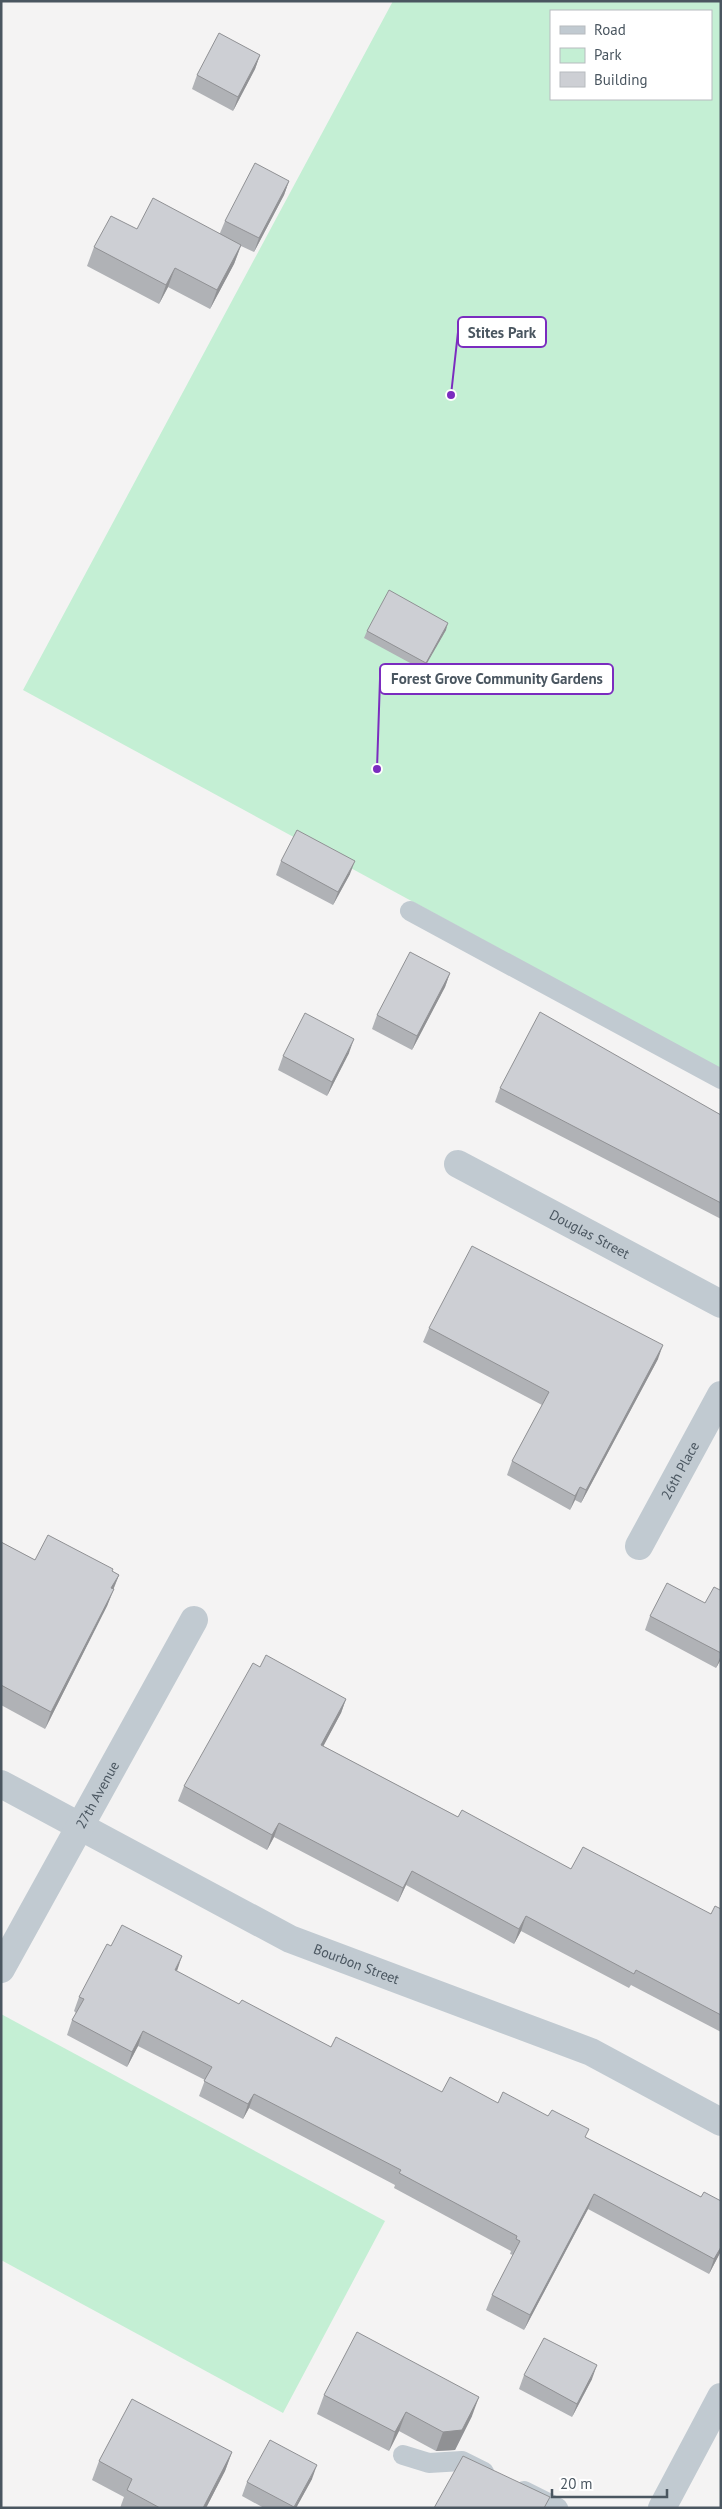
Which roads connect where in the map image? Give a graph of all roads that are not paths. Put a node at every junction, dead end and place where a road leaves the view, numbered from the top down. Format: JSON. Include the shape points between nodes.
{"nodes":[{"id":1,"x":410,"y":911,"type":"dead end"},
{"id":2,"x":721,"y":1079,"type":"edge"},
{"id":3,"x":458,"y":1164,"type":"dead end"},
{"id":4,"x":721,"y":1304,"type":"edge"},
{"id":5,"x":721,"y":1395,"type":"edge"},
{"id":6,"x":640,"y":1546,"type":"dead end"},
{"id":7,"x":194,"y":1620,"type":"dead end"},
{"id":8,"x":1,"y":1784,"type":"edge"},
{"id":9,"x":79,"y":1827,"type":"junction"},
{"id":10,"x":1,"y":1969,"type":"edge"},
{"id":11,"x":721,"y":2122,"type":"edge"},
{"id":12,"x":721,"y":2397,"type":"edge"},
{"id":13,"x":403,"y":2455,"type":"dead end"},
{"id":14,"x":558,"y":2508,"type":"edge"},
{"id":15,"x":662,"y":2508,"type":"edge"}],
"edges":[{"from":1,"to":2,"type":"lane"},
{"from":3,"to":4,"type":"street","name":"Douglas Street"},
{"from":5,"to":6,"type":"street","name":"26th Place"},
{"from":7,"to":9,"type":"street","name":"27th Avenue"},
{"from":8,"to":9,"type":"street","name":"Bourbon Street"},
{"from":9,"to":10,"type":"street","name":"27th Avenue"},
{"from":9,"to":11,"type":"street","name":"Bourbon Street","via":[[290,1939],[591,2052]]},
{"from":12,"to":15,"type":"street"},
{"from":13,"to":14,"type":"lane","via":[[429,2463],[462,2461]]}]}
